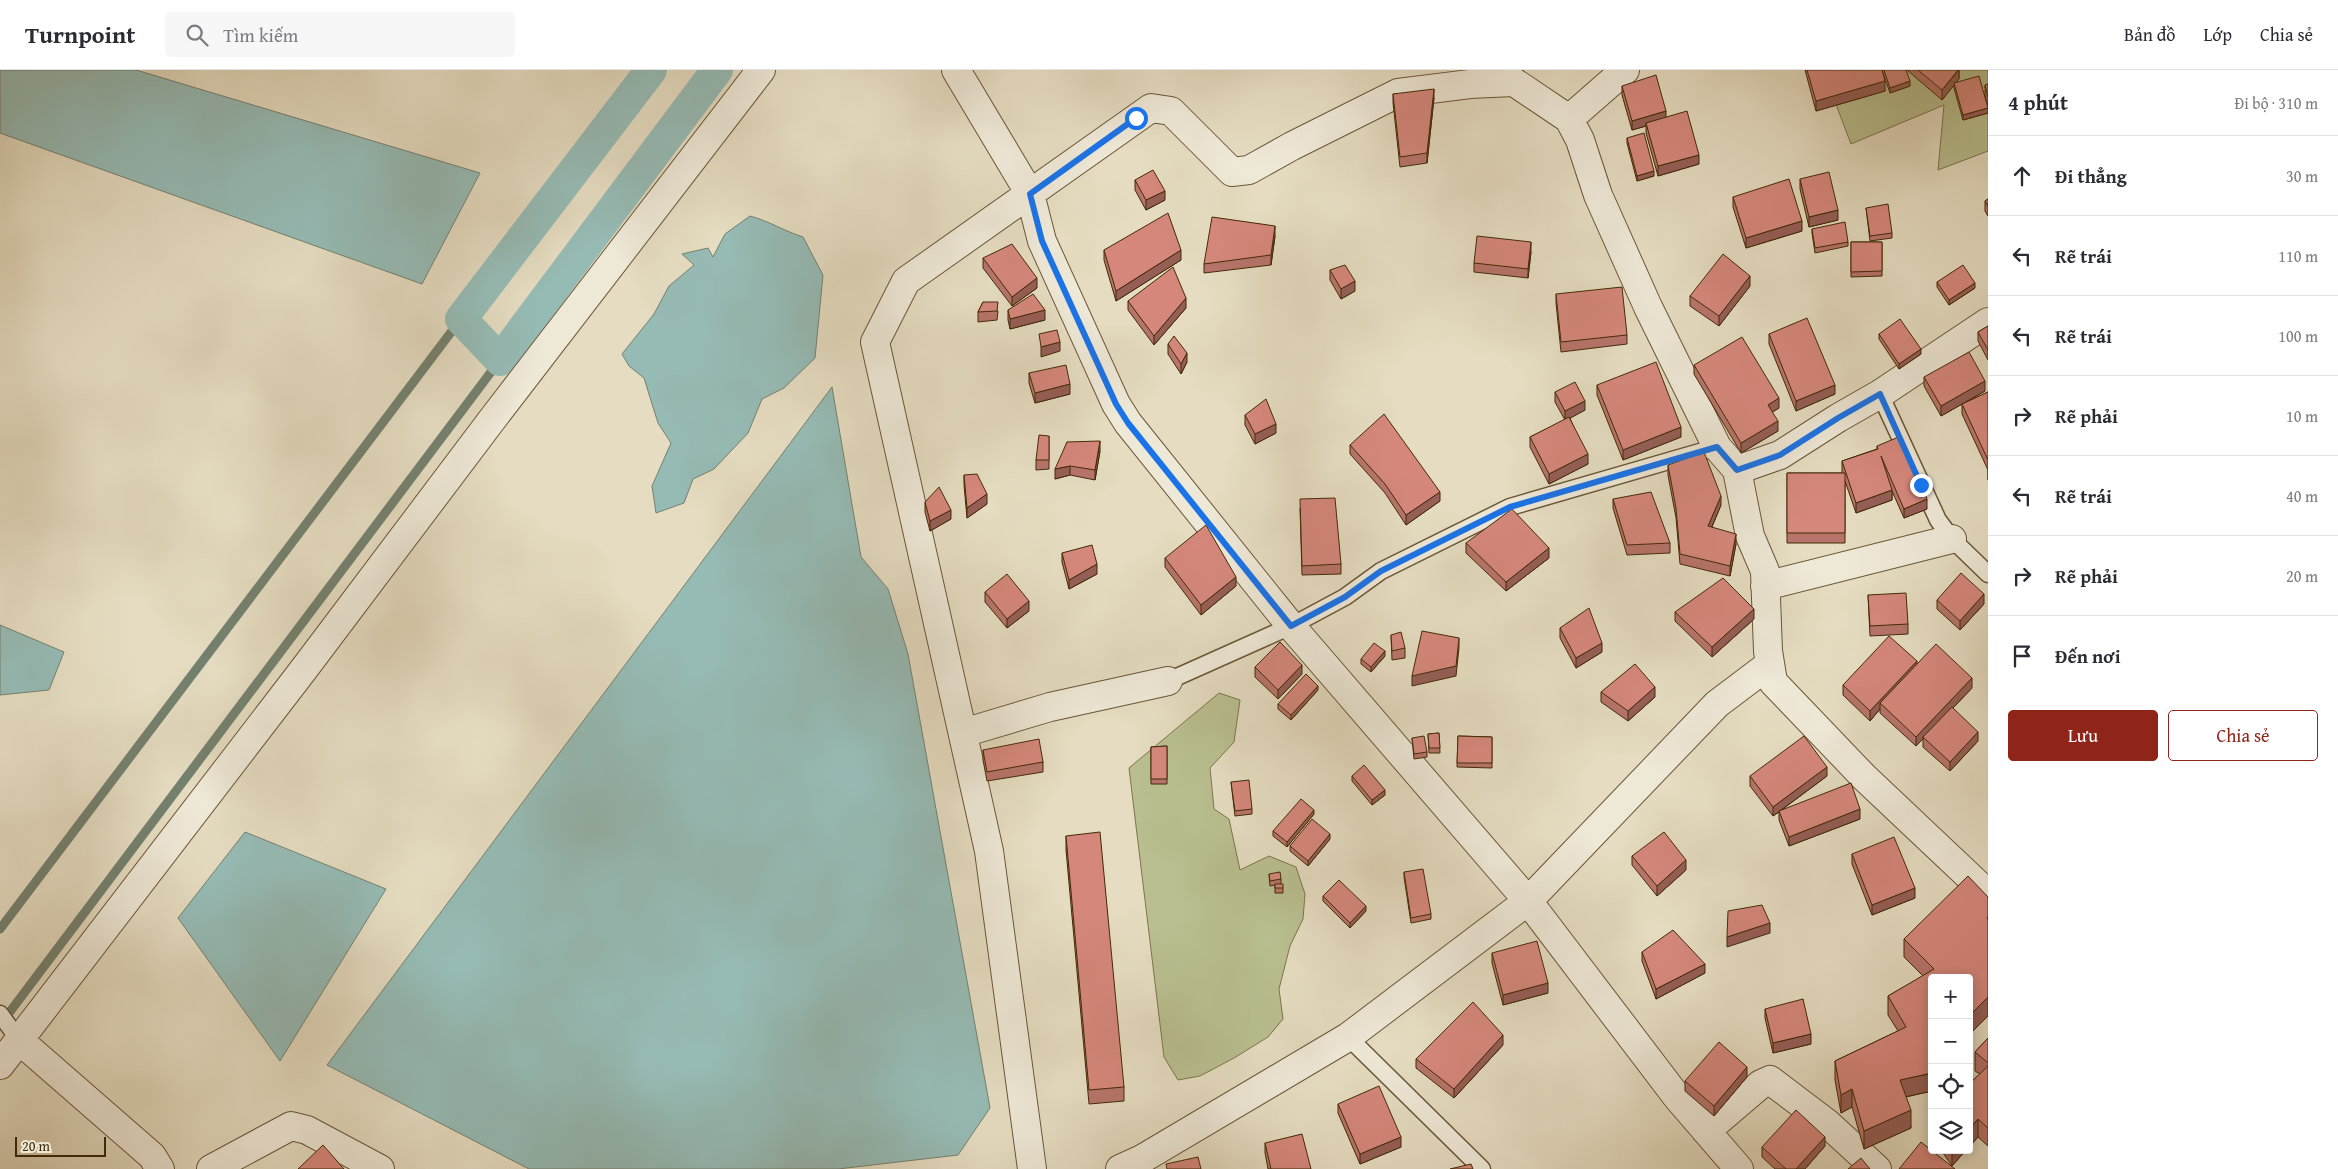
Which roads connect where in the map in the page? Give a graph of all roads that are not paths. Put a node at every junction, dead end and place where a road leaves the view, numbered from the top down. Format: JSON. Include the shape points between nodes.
{"nodes":[{"id":1,"x":761,"y":70,"type":"edge"},
{"id":2,"x":956,"y":70,"type":"edge"},
{"id":3,"x":1625,"y":70,"type":"edge"},
{"id":4,"x":1569,"y":119,"type":"junction"},
{"id":5,"x":1030,"y":194,"type":"junction"},
{"id":6,"x":1988,"y":322,"type":"edge"},
{"id":7,"x":1880,"y":394,"type":"junction"},
{"id":8,"x":1717,"y":447,"type":"junction"},
{"id":9,"x":1737,"y":470,"type":"junction"},
{"id":10,"x":1952,"y":539,"type":"junction"},
{"id":11,"x":1988,"y":574,"type":"edge"},
{"id":12,"x":1765,"y":586,"type":"junction"},
{"id":13,"x":1291,"y":626,"type":"junction"},
{"id":14,"x":1770,"y":664,"type":"junction"},
{"id":15,"x":1168,"y":681,"type":"joint"},
{"id":16,"x":963,"y":733,"type":"junction"},
{"id":17,"x":1988,"y":894,"type":"edge"},
{"id":18,"x":1528,"y":901,"type":"junction"},
{"id":19,"x":9,"y":1026,"type":"edge"},
{"id":20,"x":1348,"y":1038,"type":"junction"},
{"id":21,"x":0,"y":1065,"type":"edge"},
{"id":22,"x":1706,"y":1131,"type":"junction"},
{"id":23,"x":160,"y":1169,"type":"edge"},
{"id":24,"x":211,"y":1169,"type":"edge"},
{"id":25,"x":380,"y":1169,"type":"edge"},
{"id":26,"x":1032,"y":1169,"type":"edge"},
{"id":27,"x":1120,"y":1169,"type":"edge"},
{"id":28,"x":1482,"y":1169,"type":"edge"},
{"id":29,"x":1739,"y":1169,"type":"edge"},
{"id":30,"x":1877,"y":1169,"type":"edge"}],
"edges":[{"from":1,"to":19,"type":"street"},
{"from":2,"to":5,"type":"street"},
{"from":3,"to":4,"type":"street"},
{"from":4,"to":5,"type":"street","via":[[1514,82],[1398,93],[1249,170],[1232,172],[1171,111],[1151,108]]},
{"from":4,"to":8,"type":"street","via":[[1580,140],[1598,195],[1648,307]]},
{"from":5,"to":13,"type":"street","via":[[1042,241],[1116,404]]},
{"from":5,"to":16,"type":"street","via":[[906,281],[875,342]]},
{"from":6,"to":7,"type":"street"},
{"from":7,"to":9,"type":"street","via":[[1780,455]]},
{"from":7,"to":10,"type":"lane","via":[[1929,503]]},
{"from":8,"to":9,"type":"street"},
{"from":8,"to":13,"type":"lane","via":[[1510,507],[1381,571],[1345,597]]},
{"from":9,"to":12,"type":"street","via":[[1750,536],[1765,571]]},
{"from":10,"to":11,"type":"lane"},
{"from":10,"to":12,"type":"street"},
{"from":12,"to":14,"type":"street"},
{"from":13,"to":15,"type":"lane"},
{"from":13,"to":18,"type":"street"},
{"from":14,"to":17,"type":"street","via":[[1773,682],[1864,777]]},
{"from":14,"to":18,"type":"street","via":[[1717,704]]},
{"from":15,"to":16,"type":"street","via":[[1050,707]]},
{"from":16,"to":26,"type":"street","via":[[989,851]]},
{"from":18,"to":20,"type":"street"},
{"from":18,"to":22,"type":"street"},
{"from":19,"to":21,"type":"street"},
{"from":19,"to":23,"type":"street","via":[[152,1156]]},
{"from":20,"to":27,"type":"street"},
{"from":20,"to":28,"type":"lane"},
{"from":22,"to":29,"type":"street"},
{"from":22,"to":30,"type":"street","via":[[1770,1080],[1828,1124]]},
{"from":24,"to":25,"type":"street","via":[[291,1126],[307,1130]]}]}
